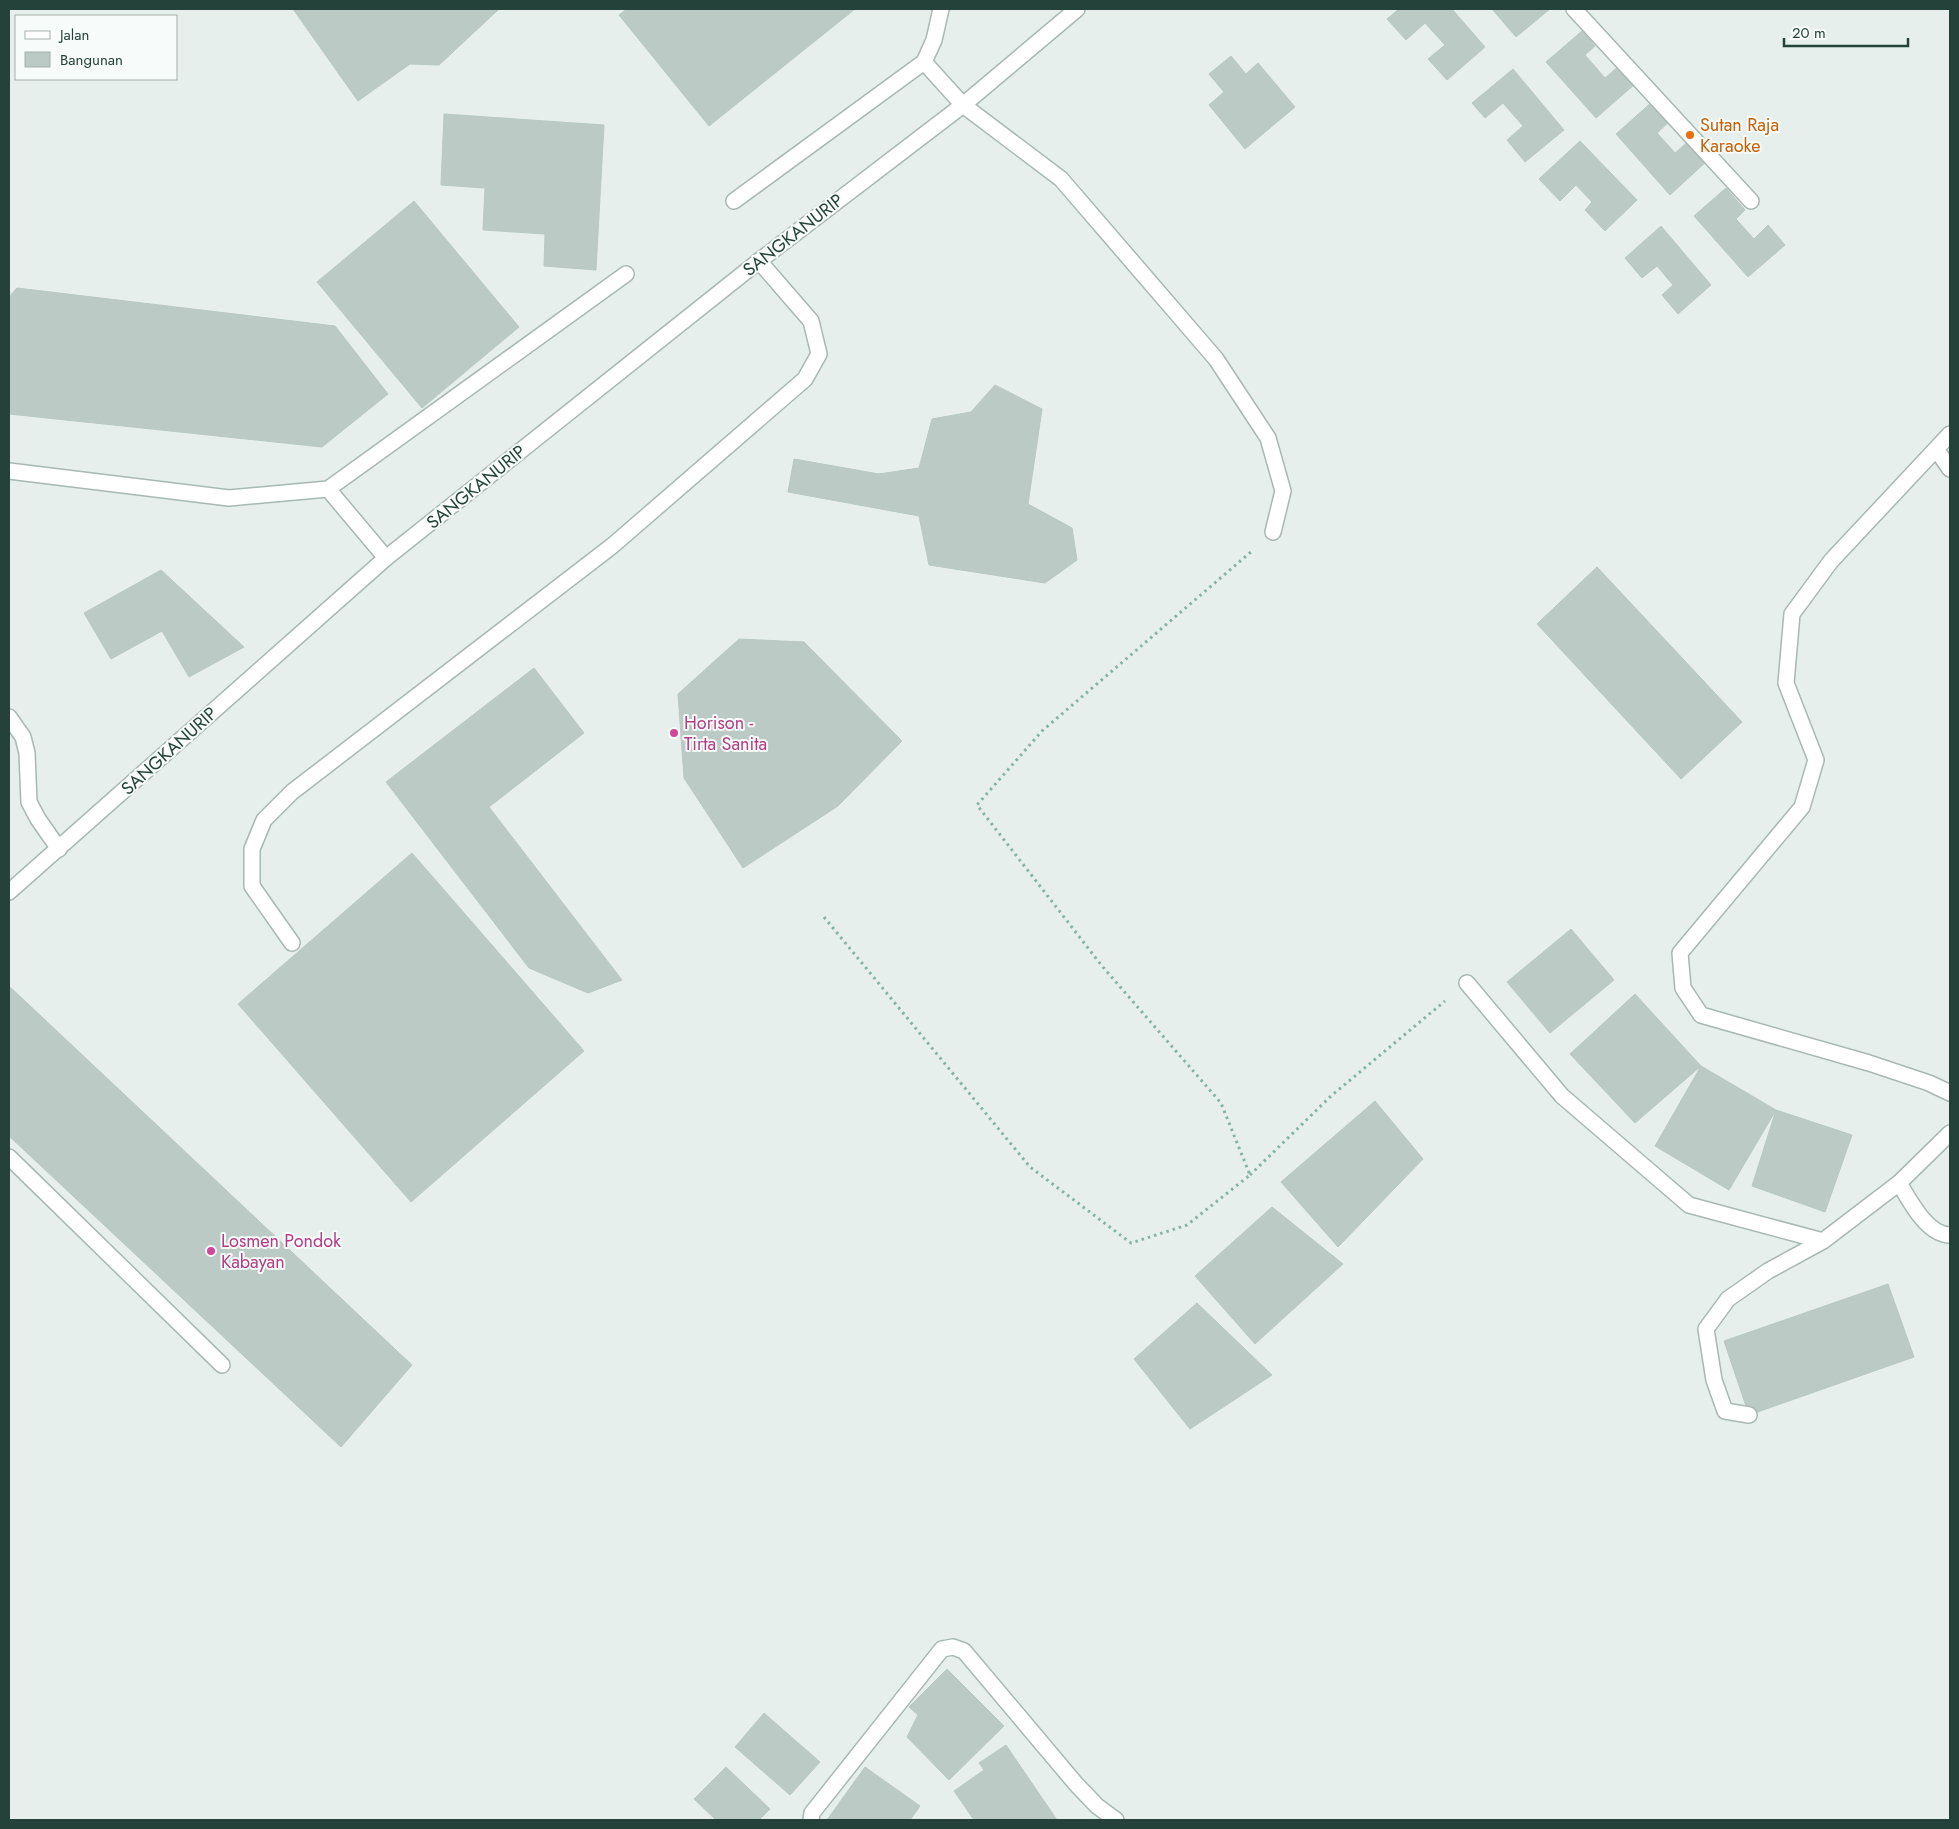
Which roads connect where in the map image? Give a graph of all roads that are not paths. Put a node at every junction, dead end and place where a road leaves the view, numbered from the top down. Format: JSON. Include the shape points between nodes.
{"nodes":[{"id":1,"x":941,"y":9,"type":"edge"},
{"id":2,"x":1077,"y":9,"type":"edge"},
{"id":3,"x":1574,"y":9,"type":"edge"},
{"id":4,"x":924,"y":62,"type":"junction"},
{"id":5,"x":963,"y":105,"type":"junction"},
{"id":6,"x":734,"y":201,"type":"dead end"},
{"id":7,"x":1751,"y":201,"type":"dead end"},
{"id":8,"x":760,"y":261,"type":"junction"},
{"id":9,"x":626,"y":274,"type":"dead end"},
{"id":10,"x":1950,"y":434,"type":"edge"},
{"id":11,"x":1936,"y":449,"type":"junction"},
{"id":12,"x":1950,"y":469,"type":"edge"},
{"id":13,"x":9,"y":471,"type":"edge"},
{"id":14,"x":328,"y":489,"type":"junction"},
{"id":15,"x":1273,"y":532,"type":"road end"},
{"id":16,"x":386,"y":558,"type":"junction"},
{"id":17,"x":9,"y":717,"type":"edge"},
{"id":18,"x":59,"y":849,"type":"junction"},
{"id":19,"x":9,"y":892,"type":"edge"},
{"id":20,"x":292,"y":943,"type":"dead end"},
{"id":21,"x":1467,"y":983,"type":"road end"},
{"id":22,"x":1950,"y":1093,"type":"edge"},
{"id":23,"x":1950,"y":1133,"type":"edge"},
{"id":24,"x":9,"y":1157,"type":"edge"},
{"id":25,"x":1899,"y":1183,"type":"junction"},
{"id":26,"x":1950,"y":1235,"type":"edge"},
{"id":27,"x":1823,"y":1241,"type":"junction"},
{"id":28,"x":222,"y":1365,"type":"dead end"},
{"id":29,"x":1750,"y":1415,"type":"dead end"},
{"id":30,"x":811,"y":1820,"type":"edge"},
{"id":31,"x":1116,"y":1820,"type":"edge"}],
"edges":[{"from":1,"to":4,"type":"street","via":[[934,40]]},
{"from":2,"to":5,"type":"street","name":"SANGKANURIP"},
{"from":3,"to":7,"type":"street"},
{"from":4,"to":5,"type":"street"},
{"from":4,"to":6,"type":"street"},
{"from":5,"to":8,"type":"street","name":"SANGKANURIP"},
{"from":5,"to":15,"type":"street","via":[[1062,179],[1216,359],[1268,438],[1283,491]]},
{"from":8,"to":16,"type":"street","name":"SANGKANURIP"},
{"from":8,"to":20,"type":"street","via":[[811,322],[819,354],[806,379],[612,546],[292,792],[264,820],[252,849],[252,886]]},
{"from":9,"to":14,"type":"street"},
{"from":10,"to":11,"type":"street"},
{"from":11,"to":12,"type":"street"},
{"from":11,"to":22,"type":"street","via":[[1831,561],[1792,614],[1786,684],[1816,760],[1802,808],[1680,953],[1683,988],[1701,1015],[1869,1063]]},
{"from":13,"to":14,"type":"street","via":[[230,498]]},
{"from":14,"to":16,"type":"street"},
{"from":16,"to":18,"type":"street","name":"SANGKANURIP"},
{"from":17,"to":18,"type":"street","via":[[23,737],[27,753],[30,802]]},
{"from":18,"to":19,"type":"street","name":"SANGKANURIP"},
{"from":21,"to":27,"type":"street","via":[[1562,1096],[1689,1205]]},
{"from":23,"to":25,"type":"street"},
{"from":24,"to":28,"type":"street"},
{"from":25,"to":26,"type":"street","via":[[1920,1217],[1943,1235]]},
{"from":25,"to":27,"type":"street"},
{"from":27,"to":29,"type":"street","via":[[1768,1271],[1728,1299],[1706,1329],[1714,1380],[1725,1410]]},
{"from":30,"to":31,"type":"street","via":[[812,1813],[942,1649],[953,1646],[964,1651],[1096,1806]]}]}
